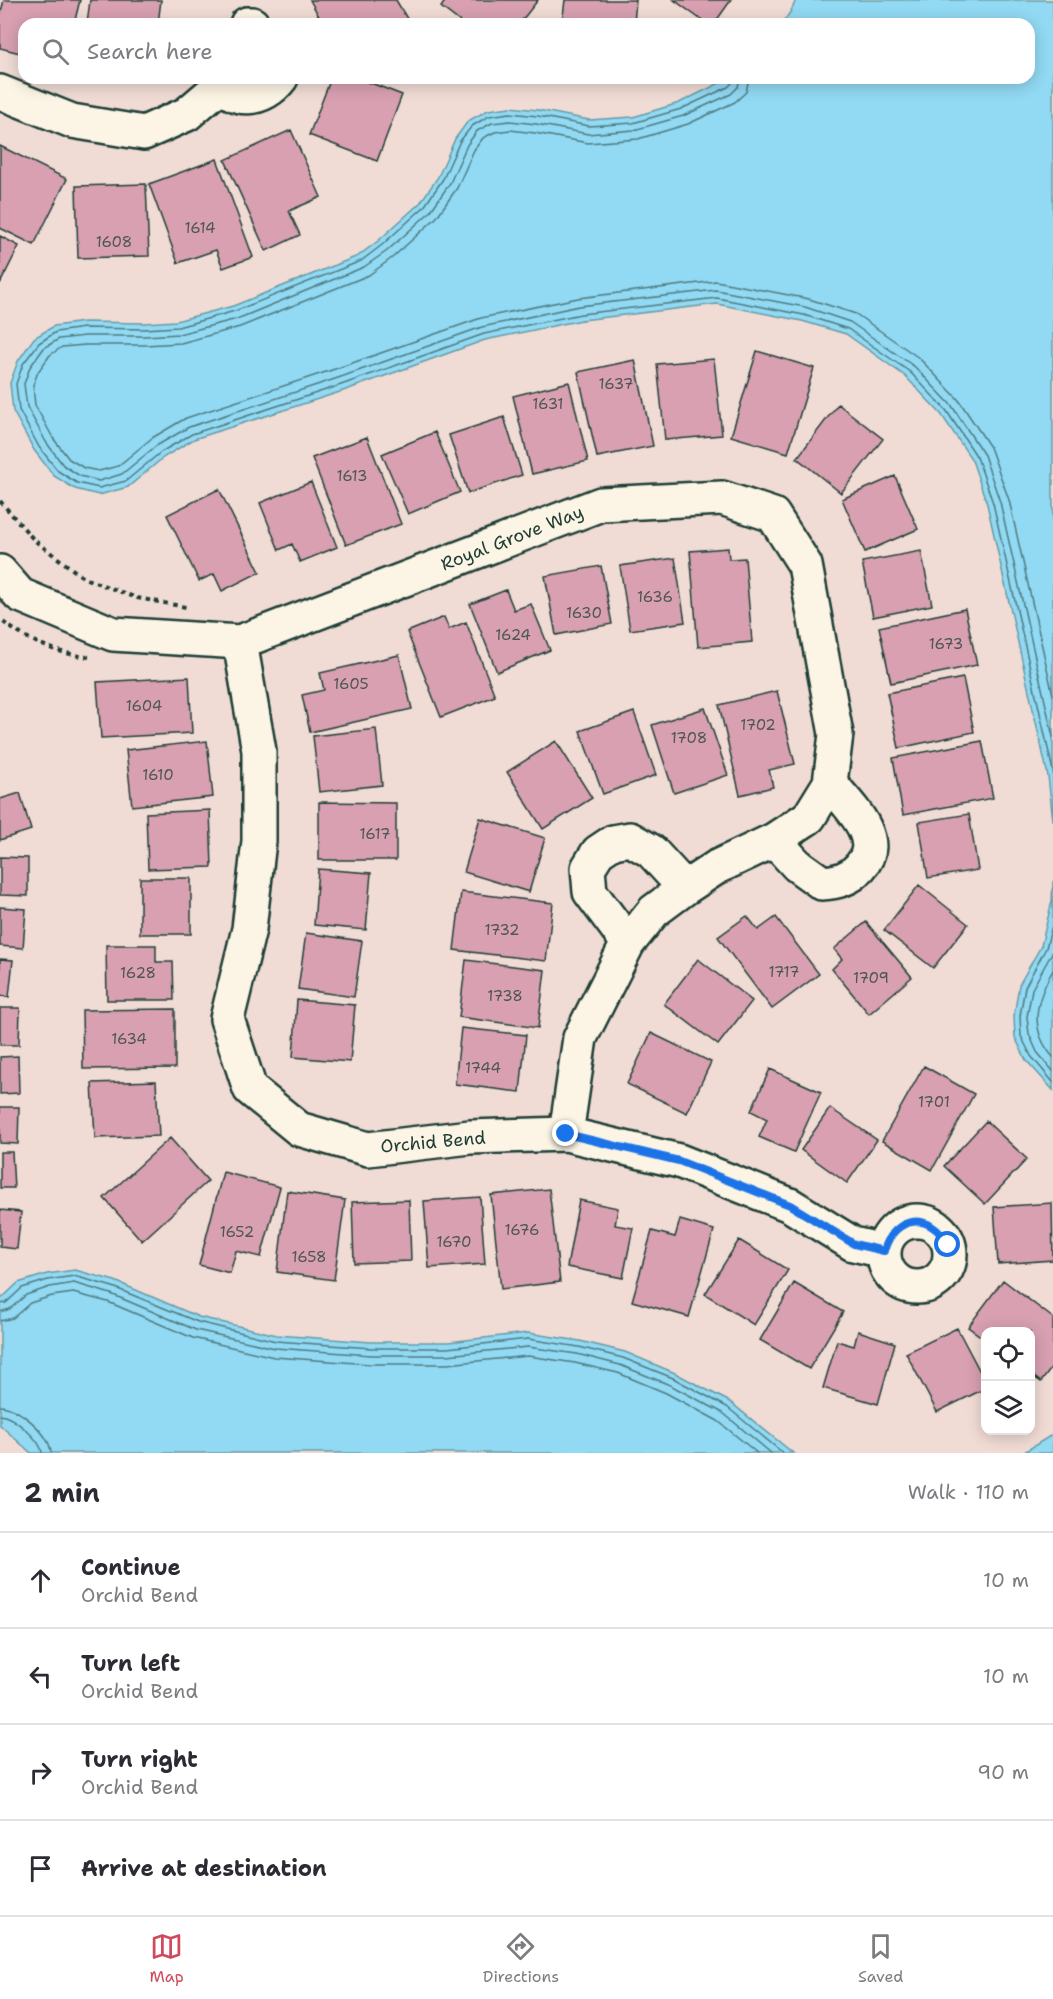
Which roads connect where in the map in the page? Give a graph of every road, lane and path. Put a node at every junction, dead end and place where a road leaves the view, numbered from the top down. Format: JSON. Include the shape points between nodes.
{"nodes":[{"id":1,"x":217,"y":84,"type":"edge"},
{"id":2,"x":221,"y":84,"type":"edge"},
{"id":3,"x":276,"y":84,"type":"edge"},
{"id":4,"x":0,"y":92,"type":"edge"},
{"id":5,"x":0,"y":501,"type":"edge"},
{"id":6,"x":0,"y":572,"type":"edge"},
{"id":7,"x":194,"y":608,"type":"dead end"},
{"id":8,"x":240,"y":642,"type":"junction"},
{"id":9,"x":830,"y":783,"type":"junction"},
{"id":10,"x":774,"y":840,"type":"junction"},
{"id":11,"x":685,"y":888,"type":"junction"},
{"id":12,"x":628,"y":943,"type":"junction"},
{"id":13,"x":566,"y":1134,"type":"junction"},
{"id":14,"x":884,"y":1251,"type":"dead end"}],
"edges":[{"from":1,"to":4,"type":"street","via":[[187,114],[144,133],[72,121]]},
{"from":2,"to":3,"type":"street","via":[[232,94],[246,98],[261,95]]},
{"from":5,"to":7,"type":"path","via":[[34,540],[84,578],[137,598]]},
{"from":6,"to":8,"type":"street","name":"Royal Grove Way","via":[[20,595],[113,634]]},
{"from":8,"to":9,"type":"street","name":"Royal Grove Way","via":[[601,504],[722,498],[773,515],[805,565],[836,734]]},
{"from":8,"to":13,"type":"street","name":"Orchid Bend","via":[[259,751],[259,841],[249,929],[227,1019],[250,1089],[299,1129],[368,1149],[470,1137]]},
{"from":9,"to":10,"type":"street","name":"Royal Grove Way","via":[[809,816]]},
{"from":9,"to":10,"type":"street","via":[[860,819],[869,837],[867,860],[854,874],[822,883],[797,865]]},
{"from":10,"to":11,"type":"street","name":"Royal Grove Way","via":[[717,867]]},
{"from":11,"to":12,"type":"street","name":"Royal Grove Way","via":[[654,911]]},
{"from":11,"to":12,"type":"street","via":[[651,850],[630,838],[613,842],[598,852],[588,868],[590,892]]},
{"from":12,"to":13,"type":"street","name":"Royal Grove Way","via":[[580,1038]]},
{"from":13,"to":14,"type":"street","name":"Orchid Bend","via":[[679,1161],[790,1205],[854,1244]]}]}
